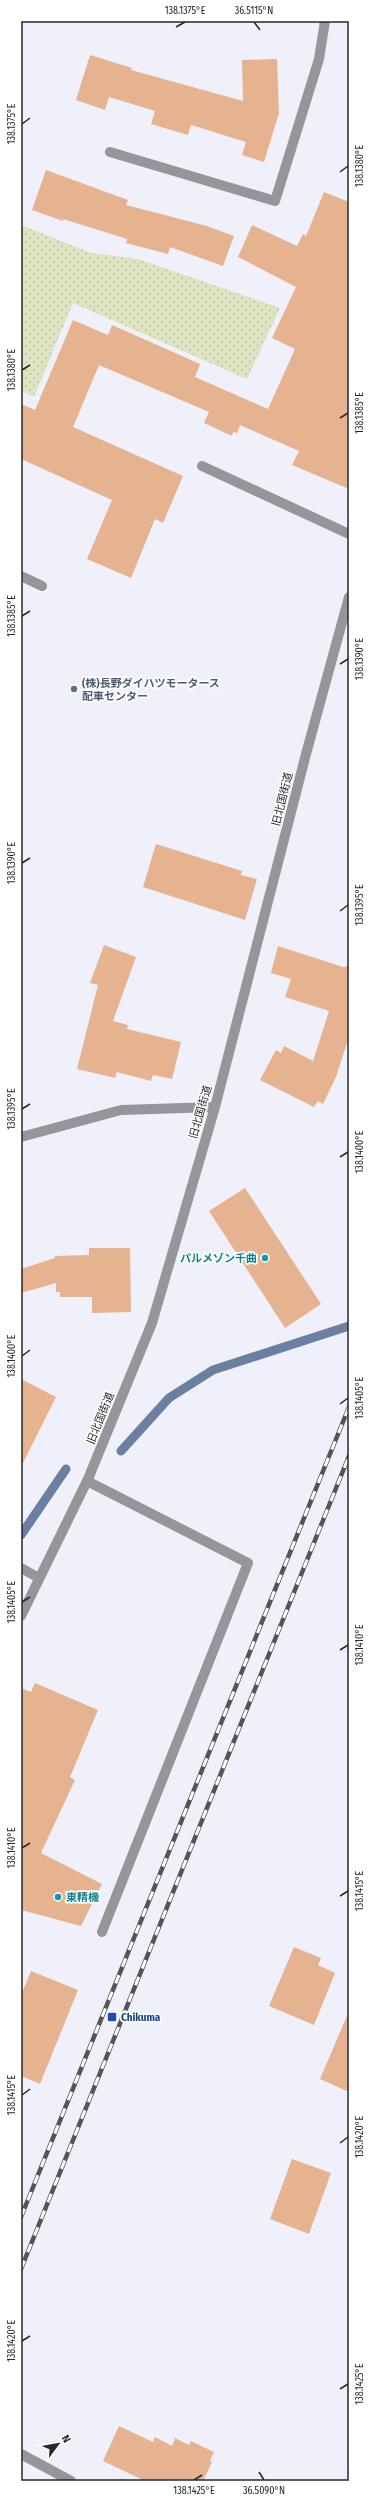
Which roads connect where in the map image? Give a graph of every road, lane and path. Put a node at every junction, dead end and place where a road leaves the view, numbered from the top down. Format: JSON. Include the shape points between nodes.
{"nodes":[{"id":1,"x":325,"y":21,"type":"edge"},
{"id":2,"x":110,"y":152,"type":"dead end"},
{"id":3,"x":202,"y":466,"type":"dead end"},
{"id":4,"x":349,"y":534,"type":"edge"},
{"id":5,"x":21,"y":576,"type":"edge"},
{"id":6,"x":42,"y":586,"type":"dead end"},
{"id":7,"x":349,"y":597,"type":"edge"},
{"id":8,"x":215,"y":1107,"type":"junction"},
{"id":9,"x":21,"y":1137,"type":"edge"},
{"id":10,"x":87,"y":1481,"type":"junction"},
{"id":11,"x":21,"y":1568,"type":"edge"},
{"id":12,"x":39,"y":1578,"type":"junction"},
{"id":13,"x":21,"y":1616,"type":"edge"},
{"id":14,"x":102,"y":1932,"type":"dead end"},
{"id":15,"x":21,"y":2454,"type":"edge"},
{"id":16,"x":71,"y":2481,"type":"edge"}],
"edges":[{"from":1,"to":2,"type":"street","via":[[319,59],[275,201]]},
{"from":3,"to":4,"type":"street"},
{"from":5,"to":6,"type":"street"},
{"from":7,"to":8,"type":"street","name":"旧北国街道"},
{"from":8,"to":9,"type":"street","via":[[121,1110]]},
{"from":8,"to":10,"type":"street","name":"旧北国街道","via":[[152,1323]]},
{"from":10,"to":12,"type":"street","name":"旧北国街道"},
{"from":10,"to":14,"type":"street","via":[[248,1563]]},
{"from":11,"to":12,"type":"street"},
{"from":12,"to":13,"type":"street","name":"旧北国街道"},
{"from":15,"to":16,"type":"street"}]}
